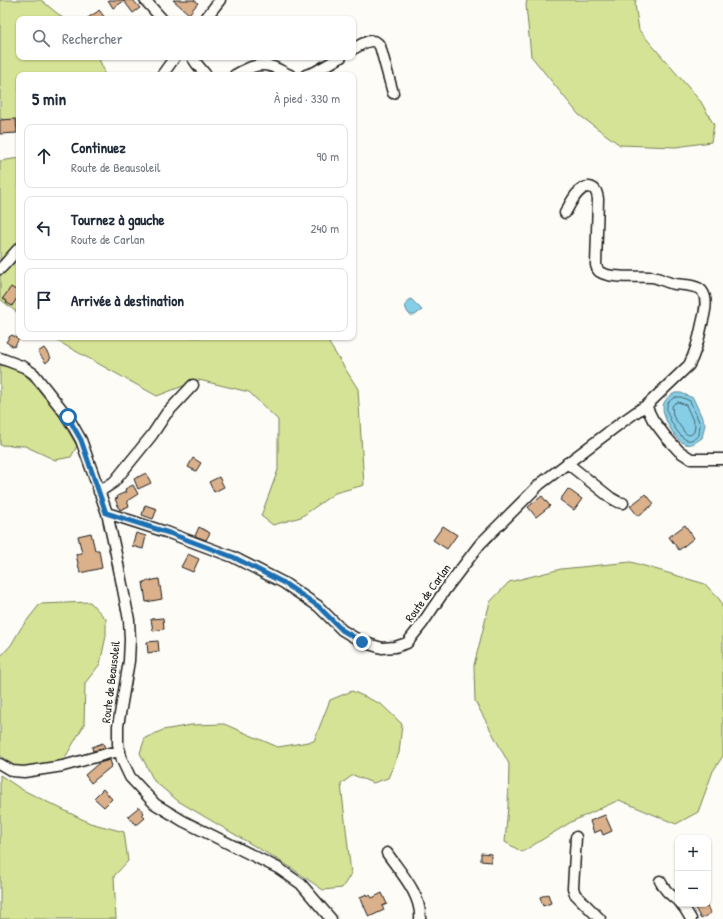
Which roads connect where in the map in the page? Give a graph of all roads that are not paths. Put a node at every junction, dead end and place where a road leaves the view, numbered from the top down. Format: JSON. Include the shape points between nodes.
{"nodes":[{"id":1,"x":146,"y":0,"type":"edge"},
{"id":2,"x":220,"y":0,"type":"edge"},
{"id":3,"x":159,"y":16,"type":"edge"},
{"id":4,"x":207,"y":16,"type":"edge"},
{"id":5,"x":356,"y":48,"type":"edge"},
{"id":6,"x":173,"y":60,"type":"edge"},
{"id":7,"x":194,"y":60,"type":"edge"},
{"id":8,"x":336,"y":60,"type":"edge"},
{"id":9,"x":164,"y":72,"type":"edge"},
{"id":10,"x":204,"y":72,"type":"edge"},
{"id":11,"x":241,"y":72,"type":"edge"},
{"id":12,"x":282,"y":72,"type":"edge"},
{"id":13,"x":315,"y":72,"type":"edge"},
{"id":14,"x":393,"y":93,"type":"dead end"},
{"id":15,"x":565,"y":213,"type":"dead end"},
{"id":16,"x":16,"y":252,"type":"edge"},
{"id":17,"x":0,"y":269,"type":"edge"},
{"id":18,"x":0,"y":358,"type":"edge"},
{"id":19,"x":193,"y":385,"type":"dead end"},
{"id":20,"x":646,"y":406,"type":"junction"},
{"id":21,"x":723,"y":459,"type":"edge"},
{"id":22,"x":567,"y":463,"type":"junction"},
{"id":23,"x":99,"y":492,"type":"junction"},
{"id":24,"x":623,"y":503,"type":"dead end"},
{"id":25,"x":106,"y":513,"type":"junction"},
{"id":26,"x":120,"y":751,"type":"junction"},
{"id":27,"x":0,"y":764,"type":"edge"},
{"id":28,"x":576,"y":836,"type":"dead end"},
{"id":29,"x":387,"y":854,"type":"dead end"},
{"id":30,"x":660,"y":880,"type":"dead end"},
{"id":31,"x":675,"y":899,"type":"edge"},
{"id":32,"x":683,"y":907,"type":"edge"},
{"id":33,"x":331,"y":919,"type":"edge"},
{"id":34,"x":420,"y":919,"type":"edge"},
{"id":35,"x":600,"y":919,"type":"edge"},
{"id":36,"x":691,"y":919,"type":"edge"}],
"edges":[{"from":1,"to":3,"type":"street"},
{"from":2,"to":4,"type":"street"},
{"from":5,"to":14,"type":"street","via":[[368,41],[378,42]]},
{"from":6,"to":9,"type":"street"},
{"from":7,"to":10,"type":"street"},
{"from":8,"to":13,"type":"street"},
{"from":11,"to":12,"type":"street","via":[[261,65],[272,66]]},
{"from":15,"to":20,"type":"street","name":"Route de Carlan","via":[[579,191],[592,187],[598,199],[597,270],[602,274],[654,277],[702,291],[705,309],[693,358],[689,365]]},
{"from":16,"to":17,"type":"street"},
{"from":18,"to":23,"type":"street","name":"Route de Beausoleil","via":[[24,366],[34,374],[68,417],[81,440]]},
{"from":19,"to":23,"type":"street","via":[[166,414],[114,482]]},
{"from":20,"to":21,"type":"street","via":[[653,420],[679,451],[691,459]]},
{"from":20,"to":22,"type":"street","name":"Route de Carlan"},
{"from":22,"to":24,"type":"street","via":[[611,498]]},
{"from":22,"to":25,"type":"street","name":"Route de Carlan","via":[[540,484],[480,544],[407,643],[395,647],[382,648],[362,642],[342,630],[318,606],[284,583],[233,557]]},
{"from":23,"to":25,"type":"street","name":"Route de Beausoleil"},
{"from":25,"to":26,"type":"street","name":"Route de Beausoleil","via":[[129,620],[129,661],[118,726]]},
{"from":26,"to":27,"type":"street","via":[[63,766],[24,772],[12,771]]},
{"from":26,"to":33,"type":"street","name":"Route de Beausoleil","via":[[130,777],[155,804],[183,821],[278,868],[301,884]]},
{"from":28,"to":35,"type":"street","via":[[573,888],[575,894]]},
{"from":29,"to":34,"type":"street","via":[[416,897]]},
{"from":30,"to":31,"type":"street","via":[[663,887]]},
{"from":32,"to":36,"type":"street"}]}
